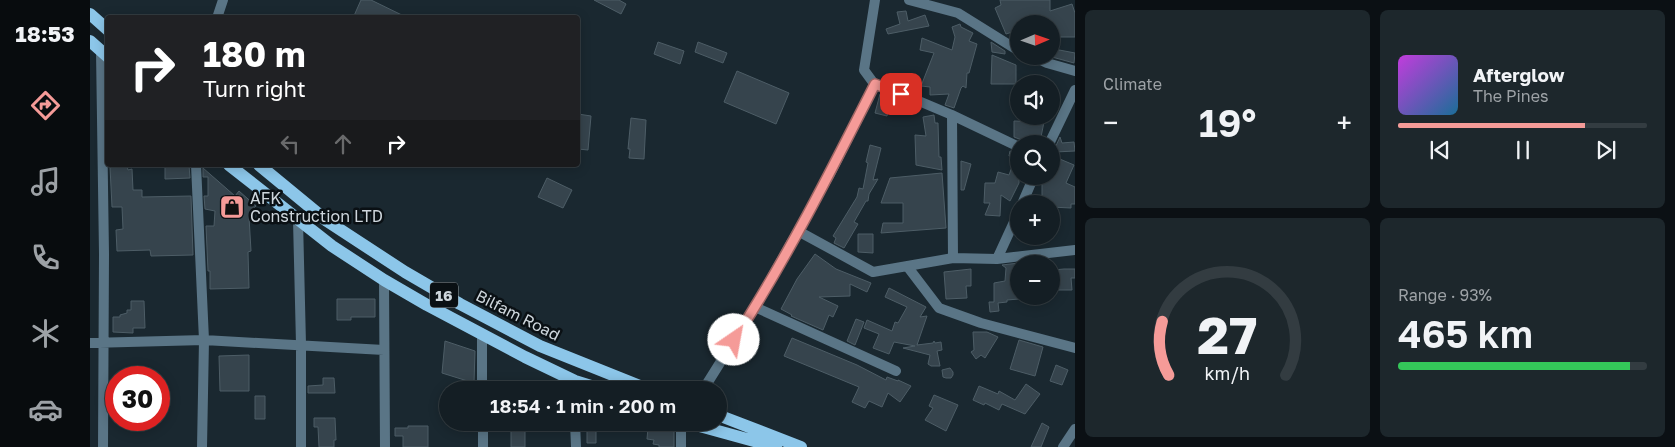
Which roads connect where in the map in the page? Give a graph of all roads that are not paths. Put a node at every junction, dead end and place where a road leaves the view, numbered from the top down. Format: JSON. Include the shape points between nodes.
{"nodes":[{"id":1,"x":223,"y":0,"type":"edge"},
{"id":2,"x":875,"y":0,"type":"edge"},
{"id":3,"x":909,"y":0,"type":"edge"},
{"id":4,"x":90,"y":14,"type":"edge"},
{"id":5,"x":218,"y":15,"type":"edge"},
{"id":6,"x":105,"y":27,"type":"edge"},
{"id":7,"x":90,"y":41,"type":"edge"},
{"id":8,"x":1010,"y":45,"type":"edge"},
{"id":9,"x":104,"y":54,"type":"edge"},
{"id":10,"x":1054,"y":65,"type":"edge"},
{"id":11,"x":1075,"y":71,"type":"edge"},
{"id":12,"x":875,"y":84,"type":"junction"},
{"id":13,"x":1075,"y":90,"type":"edge"},
{"id":14,"x":952,"y":115,"type":"junction"},
{"id":15,"x":1053,"y":135,"type":"edge"},
{"id":16,"x":1010,"y":143,"type":"edge"},
{"id":17,"x":196,"y":167,"type":"edge"},
{"id":18,"x":232,"y":167,"type":"edge"},
{"id":19,"x":261,"y":167,"type":"edge"},
{"id":20,"x":298,"y":220,"type":"junction"},
{"id":21,"x":798,"y":231,"type":"junction"},
{"id":22,"x":1010,"y":231,"type":"edge"},
{"id":23,"x":1075,"y":250,"type":"edge"},
{"id":24,"x":953,"y":258,"type":"junction"},
{"id":25,"x":997,"y":260,"type":"junction"},
{"id":26,"x":907,"y":266,"type":"junction"},
{"id":27,"x":384,"y":280,"type":"junction"},
{"id":28,"x":755,"y":307,"type":"junction"},
{"id":29,"x":482,"y":335,"type":"junction"},
{"id":30,"x":204,"y":340,"type":"junction"},
{"id":31,"x":90,"y":343,"type":"edge"},
{"id":32,"x":102,"y":343,"type":"junction"},
{"id":33,"x":301,"y":344,"type":"junction"},
{"id":34,"x":1075,"y":348,"type":"edge"},
{"id":35,"x":384,"y":350,"type":"junction"},
{"id":36,"x":896,"y":371,"type":"dead end"},
{"id":37,"x":482,"y":381,"type":"edge"},
{"id":38,"x":568,"y":381,"type":"edge"},
{"id":39,"x":628,"y":381,"type":"edge"},
{"id":40,"x":709,"y":381,"type":"edge"},
{"id":41,"x":727,"y":419,"type":"edge"},
{"id":42,"x":1075,"y":429,"type":"edge"},
{"id":43,"x":483,"y":431,"type":"edge"},
{"id":44,"x":575,"y":431,"type":"edge"},
{"id":45,"x":684,"y":431,"type":"edge"},
{"id":46,"x":720,"y":431,"type":"edge"},
{"id":47,"x":776,"y":444,"type":"edge"},
{"id":48,"x":103,"y":447,"type":"edge"},
{"id":49,"x":202,"y":447,"type":"edge"},
{"id":50,"x":301,"y":447,"type":"edge"},
{"id":51,"x":385,"y":447,"type":"edge"},
{"id":52,"x":483,"y":447,"type":"edge"},
{"id":53,"x":576,"y":447,"type":"edge"},
{"id":54,"x":681,"y":447,"type":"edge"},
{"id":55,"x":801,"y":447,"type":"edge"},
{"id":56,"x":1063,"y":447,"type":"edge"}],
"edges":[{"from":1,"to":5,"type":"street"},
{"from":2,"to":12,"type":"street","via":[[864,70]]},
{"from":3,"to":8,"type":"street","via":[[958,13]]},
{"from":4,"to":6,"type":"main road"},
{"from":7,"to":9,"type":"main road"},
{"from":9,"to":32,"type":"street"},
{"from":10,"to":11,"type":"street"},
{"from":12,"to":14,"type":"street"},
{"from":12,"to":21,"type":"street"},
{"from":13,"to":15,"type":"street"},
{"from":14,"to":16,"type":"street"},
{"from":14,"to":24,"type":"street"},
{"from":17,"to":30,"type":"street"},
{"from":18,"to":20,"type":"main road","number":"16"},
{"from":19,"to":39,"type":"main road","name":"Bilfam Road","number":"16","via":[[327,221],[405,272],[540,346]]},
{"from":20,"to":27,"type":"main road","number":"16"},
{"from":20,"to":33,"type":"street"},
{"from":21,"to":26,"type":"street","via":[[873,272]]},
{"from":21,"to":28,"type":"street"},
{"from":22,"to":25,"type":"street"},
{"from":23,"to":25,"type":"street"},
{"from":24,"to":25,"type":"street"},
{"from":24,"to":26,"type":"street"},
{"from":26,"to":34,"type":"street","via":[[939,308]]},
{"from":27,"to":29,"type":"main road","number":"16"},
{"from":27,"to":35,"type":"street"},
{"from":28,"to":36,"type":"street"},
{"from":28,"to":40,"type":"street"},
{"from":29,"to":37,"type":"street"},
{"from":29,"to":38,"type":"main road","number":"16"},
{"from":30,"to":32,"type":"street"},
{"from":30,"to":33,"type":"street"},
{"from":30,"to":49,"type":"street"},
{"from":31,"to":32,"type":"street"},
{"from":32,"to":48,"type":"street"},
{"from":33,"to":35,"type":"street"},
{"from":33,"to":50,"type":"street"},
{"from":35,"to":51,"type":"street"},
{"from":41,"to":47,"type":"main road"},
{"from":42,"to":56,"type":"street"},
{"from":43,"to":52,"type":"street"},
{"from":44,"to":53,"type":"street"},
{"from":45,"to":54,"type":"street"},
{"from":46,"to":47,"type":"main road"},
{"from":47,"to":55,"type":"main road"}]}
